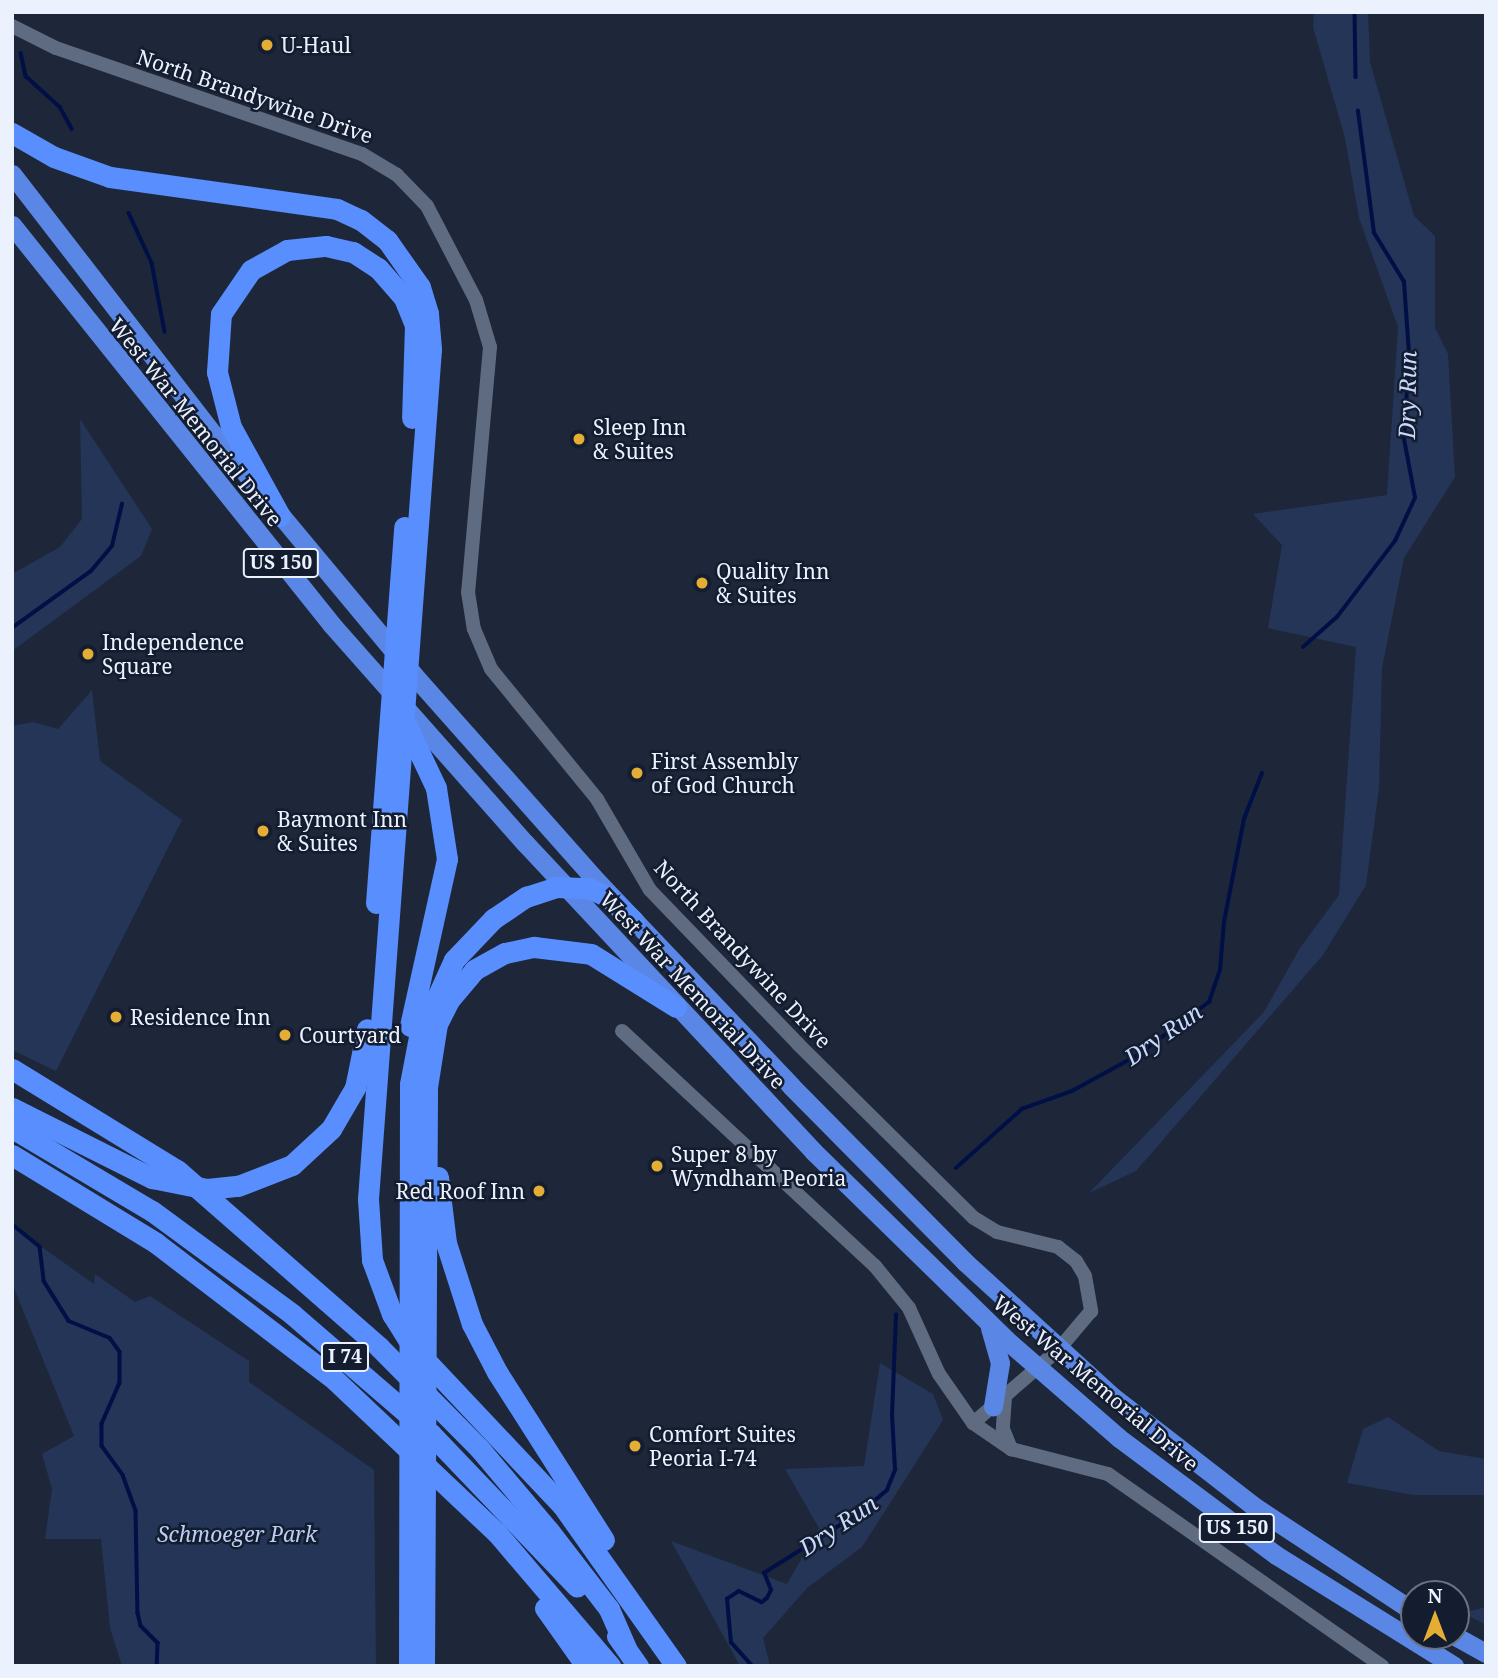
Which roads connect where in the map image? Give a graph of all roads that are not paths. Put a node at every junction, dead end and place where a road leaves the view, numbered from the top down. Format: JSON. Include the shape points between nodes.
{"nodes":[{"id":1,"x":12,"y":26,"type":"edge"},
{"id":2,"x":12,"y":132,"type":"edge"},
{"id":3,"x":12,"y":174,"type":"edge"},
{"id":4,"x":12,"y":225,"type":"edge"},
{"id":5,"x":280,"y":516,"type":"junction"},
{"id":6,"x":403,"y":631,"type":"junction"},
{"id":7,"x":381,"y":680,"type":"junction"},
{"id":8,"x":395,"y":749,"type":"junction"},
{"id":9,"x":566,"y":886,"type":"junction"},
{"id":10,"x":634,"y":921,"type":"junction"},
{"id":11,"x":454,"y":993,"type":"junction"},
{"id":12,"x":676,"y":1007,"type":"junction"},
{"id":13,"x":622,"y":1031,"type":"dead end"},
{"id":14,"x":12,"y":1069,"type":"edge"},
{"id":15,"x":12,"y":1108,"type":"edge"},
{"id":16,"x":12,"y":1128,"type":"edge"},
{"id":17,"x":12,"y":1155,"type":"edge"},
{"id":18,"x":12,"y":1167,"type":"edge"},
{"id":19,"x":115,"y":1216,"type":"junction"},
{"id":20,"x":415,"y":1302,"type":"junction"},
{"id":21,"x":987,"y":1321,"type":"junction"},
{"id":22,"x":1058,"y":1350,"type":"junction"},
{"id":23,"x":1037,"y":1367,"type":"junction"},
{"id":24,"x":999,"y":1402,"type":"junction"},
{"id":25,"x":973,"y":1423,"type":"junction"},
{"id":26,"x":1011,"y":1449,"type":"junction"},
{"id":27,"x":418,"y":1497,"type":"junction"},
{"id":28,"x":497,"y":1533,"type":"junction"},
{"id":29,"x":1400,"y":1603,"type":"edge"},
{"id":30,"x":1470,"y":1644,"type":"edge"},
{"id":31,"x":626,"y":1648,"type":"junction"},
{"id":32,"x":1486,"y":1653,"type":"edge"},
{"id":33,"x":410,"y":1666,"type":"edge"},
{"id":34,"x":424,"y":1666,"type":"edge"},
{"id":35,"x":586,"y":1666,"type":"edge"},
{"id":36,"x":610,"y":1666,"type":"edge"},
{"id":37,"x":638,"y":1666,"type":"edge"},
{"id":38,"x":676,"y":1666,"type":"edge"},
{"id":39,"x":685,"y":1666,"type":"edge"},
{"id":40,"x":1382,"y":1666,"type":"edge"},
{"id":41,"x":1454,"y":1666,"type":"edge"}],
"edges":[{"from":1,"to":22,"type":"street","name":"North Brandywine Drive","via":[[48,45],[362,154],[397,175],[422,198],[476,300],[491,347],[468,592],[473,624],[487,662],[599,802],[650,890],[798,1044],[974,1218],[997,1232],[1058,1247],[1076,1261],[1085,1276],[1091,1311]]},
{"from":2,"to":6,"type":"highway","via":[[54,157],[110,177],[337,209],[375,229],[401,257],[423,296],[432,340]]},
{"from":3,"to":5,"type":"highway","name":"West War Memorial Drive","number":"US 150"},
{"from":4,"to":7,"type":"highway","name":"West War Memorial Drive","number":"US 150","via":[[198,463]]},
{"from":5,"to":6,"type":"highway","via":[[229,420],[217,372],[218,321],[238,283],[262,262],[305,247],[341,248],[387,276],[404,298],[416,331]]},
{"from":5,"to":10,"type":"highway","name":"West War Memorial Drive","number":"US 150","via":[[427,691]]},
{"from":6,"to":8,"type":"highway"},
{"from":7,"to":9,"type":"highway","name":"West War Memorial Drive","number":"US 150"},
{"from":7,"to":20,"type":"highway","via":[[429,769],[447,839],[445,881],[402,1071]]},
{"from":8,"to":15,"type":"highway","via":[[365,1052],[349,1101],[320,1142],[292,1165],[253,1182],[216,1189],[189,1187],[144,1175]]},
{"from":8,"to":38,"type":"highway","via":[[368,1199],[376,1273],[392,1314],[411,1345],[562,1505]]},
{"from":9,"to":10,"type":"highway","via":[[597,890]]},
{"from":9,"to":12,"type":"highway","name":"West War Memorial Drive","number":"US 150"},
{"from":9,"to":20,"type":"highway","via":[[526,897],[493,919],[454,960],[430,1005],[410,1084]]},
{"from":10,"to":22,"type":"highway","name":"West War Memorial Drive","number":"US 150","via":[[903,1200]]},
{"from":11,"to":12,"type":"highway","via":[[474,970],[499,955],[519,948],[558,947],[604,960]]},
{"from":11,"to":20,"type":"highway","via":[[437,1024],[428,1069]]},
{"from":11,"to":39,"type":"highway","via":[[438,1034],[436,1097],[440,1200],[460,1295],[497,1372]]},
{"from":12,"to":21,"type":"highway","name":"West War Memorial Drive","number":"US 150","via":[[778,1116]]},
{"from":13,"to":25,"type":"street","via":[[875,1266],[909,1308],[939,1374]]},
{"from":14,"to":31,"type":"highway","via":[[177,1170],[379,1348],[478,1448],[609,1609]]},
{"from":16,"to":31,"type":"highway","number":"I 74","via":[[161,1217],[351,1361],[498,1500]]},
{"from":17,"to":19,"type":"highway","number":"I 74"},
{"from":18,"to":19,"type":"highway"},
{"from":19,"to":28,"type":"highway","number":"I 74","via":[[223,1291],[325,1372]]},
{"from":20,"to":27,"type":"highway"},
{"from":21,"to":23,"type":"highway","name":"West War Memorial Drive","number":"US 150"},
{"from":21,"to":24,"type":"highway","via":[[1000,1363]]},
{"from":22,"to":23,"type":"street"},
{"from":22,"to":29,"type":"highway","name":"West War Memorial Drive","number":"US 150","via":[[1204,1471]]},
{"from":23,"to":24,"type":"street"},
{"from":23,"to":41,"type":"highway","name":"West War Memorial Drive","number":"US 150","via":[[1235,1526]]},
{"from":24,"to":25,"type":"street"},
{"from":24,"to":26,"type":"street"},
{"from":25,"to":26,"type":"street"},
{"from":26,"to":40,"type":"street","via":[[1108,1474]]},
{"from":27,"to":33,"type":"highway"},
{"from":27,"to":34,"type":"highway"},
{"from":28,"to":35,"type":"highway","via":[[513,1567]]},
{"from":28,"to":36,"type":"highway","number":"I 74"},
{"from":30,"to":32,"type":"highway"},
{"from":31,"to":37,"type":"highway","number":"I 74"}]}
